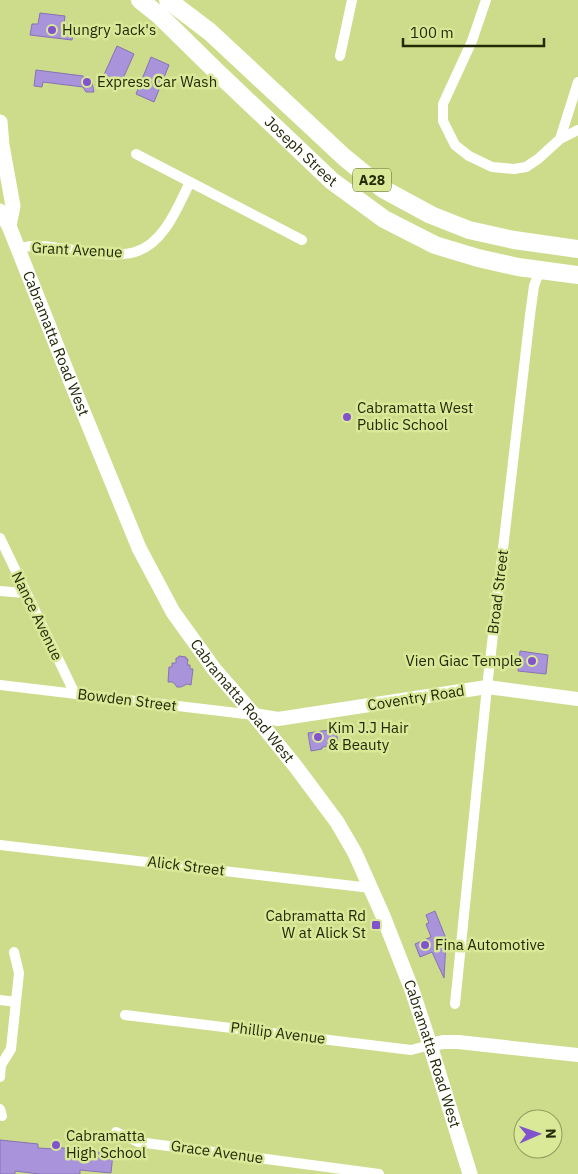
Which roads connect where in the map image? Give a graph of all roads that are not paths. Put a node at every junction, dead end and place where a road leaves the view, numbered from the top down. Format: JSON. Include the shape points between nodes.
{"nodes":[{"id":1,"x":140,"y":0,"type":"edge"},
{"id":2,"x":168,"y":0,"type":"edge"},
{"id":3,"x":352,"y":0,"type":"edge"},
{"id":4,"x":486,"y":0,"type":"edge"},
{"id":5,"x":340,"y":56,"type":"dead end"},
{"id":6,"x":578,"y":82,"type":"edge"},
{"id":7,"x":0,"y":122,"type":"edge"},
{"id":8,"x":578,"y":130,"type":"edge"},
{"id":9,"x":560,"y":139,"type":"junction"},
{"id":10,"x":136,"y":154,"type":"dead end"},
{"id":11,"x":190,"y":182,"type":"junction"},
{"id":12,"x":0,"y":211,"type":"edge"},
{"id":13,"x":5,"y":227,"type":"edge"},
{"id":14,"x":302,"y":240,"type":"dead end"},
{"id":15,"x":578,"y":249,"type":"edge"},
{"id":16,"x":18,"y":250,"type":"junction"},
{"id":17,"x":540,"y":270,"type":"junction"},
{"id":18,"x":578,"y":276,"type":"edge"},
{"id":19,"x":0,"y":538,"type":"edge"},
{"id":20,"x":0,"y":591,"type":"edge"},
{"id":21,"x":26,"y":593,"type":"junction"},
{"id":22,"x":0,"y":685,"type":"edge"},
{"id":23,"x":487,"y":686,"type":"junction"},
{"id":24,"x":75,"y":694,"type":"junction"},
{"id":25,"x":578,"y":699,"type":"edge"},
{"id":26,"x":254,"y":715,"type":"junction"},
{"id":27,"x":0,"y":845,"type":"edge"},
{"id":28,"x":371,"y":888,"type":"junction"},
{"id":29,"x":14,"y":952,"type":"dead end"},
{"id":30,"x":0,"y":1000,"type":"edge"},
{"id":31,"x":16,"y":1002,"type":"junction"},
{"id":32,"x":455,"y":1004,"type":"dead end"},
{"id":33,"x":125,"y":1014,"type":"dead end"},
{"id":34,"x":430,"y":1045,"type":"junction"},
{"id":35,"x":578,"y":1055,"type":"edge"},
{"id":36,"x":0,"y":1076,"type":"edge"},
{"id":37,"x":116,"y":1132,"type":"dead end"},
{"id":38,"x":379,"y":1174,"type":"edge"},
{"id":39,"x":470,"y":1174,"type":"edge"}],
"edges":[{"from":1,"to":17,"type":"highway","name":"Joseph Street","number":"A28","via":[[332,181],[384,219],[435,245],[500,264]]},
{"from":2,"to":15,"type":"highway","name":"Joseph Street","number":"A28","via":[[210,32],[344,157],[383,189],[431,215],[469,230]]},
{"from":3,"to":5,"type":"street"},
{"from":4,"to":9,"type":"street","via":[[472,41],[443,104],[443,121],[455,145],[492,167],[514,169],[526,167]]},
{"from":6,"to":9,"type":"street"},
{"from":7,"to":13,"type":"main road","name":"Cabramatta Road West","via":[[13,206]]},
{"from":8,"to":9,"type":"street"},
{"from":10,"to":11,"type":"street"},
{"from":11,"to":14,"type":"street"},
{"from":11,"to":16,"type":"street","name":"Grant Avenue","via":[[174,216],[160,235],[151,245],[136,252],[99,253],[32,246]]},
{"from":12,"to":13,"type":"main road","name":"Cabramatta Road West"},
{"from":13,"to":16,"type":"main road","name":"Cabramatta Road West"},
{"from":16,"to":26,"type":"main road","name":"Cabramatta Road West","via":[[143,555],[192,640]]},
{"from":17,"to":18,"type":"highway","name":"Joseph Street","number":"A28"},
{"from":17,"to":23,"type":"street","name":"Broad Street","via":[[534,286]]},
{"from":19,"to":21,"type":"street","name":"Nance Avenue"},
{"from":20,"to":21,"type":"street"},
{"from":21,"to":24,"type":"street","name":"Nance Avenue"},
{"from":22,"to":24,"type":"street","name":"Bowden Street"},
{"from":23,"to":25,"type":"street","name":"Coventry Road"},
{"from":23,"to":26,"type":"street","name":"Coventry Road","via":[[278,719]]},
{"from":23,"to":32,"type":"street","name":"Broad Street"},
{"from":24,"to":26,"type":"street","name":"Bowden Street"},
{"from":26,"to":28,"type":"main road","name":"Cabramatta Road West","via":[[337,822]]},
{"from":27,"to":28,"type":"street","name":"Alick Street"},
{"from":28,"to":34,"type":"main road","name":"Cabramatta Road West"},
{"from":29,"to":31,"type":"street","via":[[19,973]]},
{"from":30,"to":31,"type":"street"},
{"from":31,"to":36,"type":"street","via":[[11,1048],[1,1065]]},
{"from":33,"to":34,"type":"street","name":"Phillip Avenue","via":[[411,1050]]},
{"from":34,"to":35,"type":"street","via":[[458,1042]]},
{"from":34,"to":39,"type":"main road","name":"Cabramatta Road West"},
{"from":37,"to":38,"type":"street","name":"Grace Avenue","via":[[138,1142]]}]}
